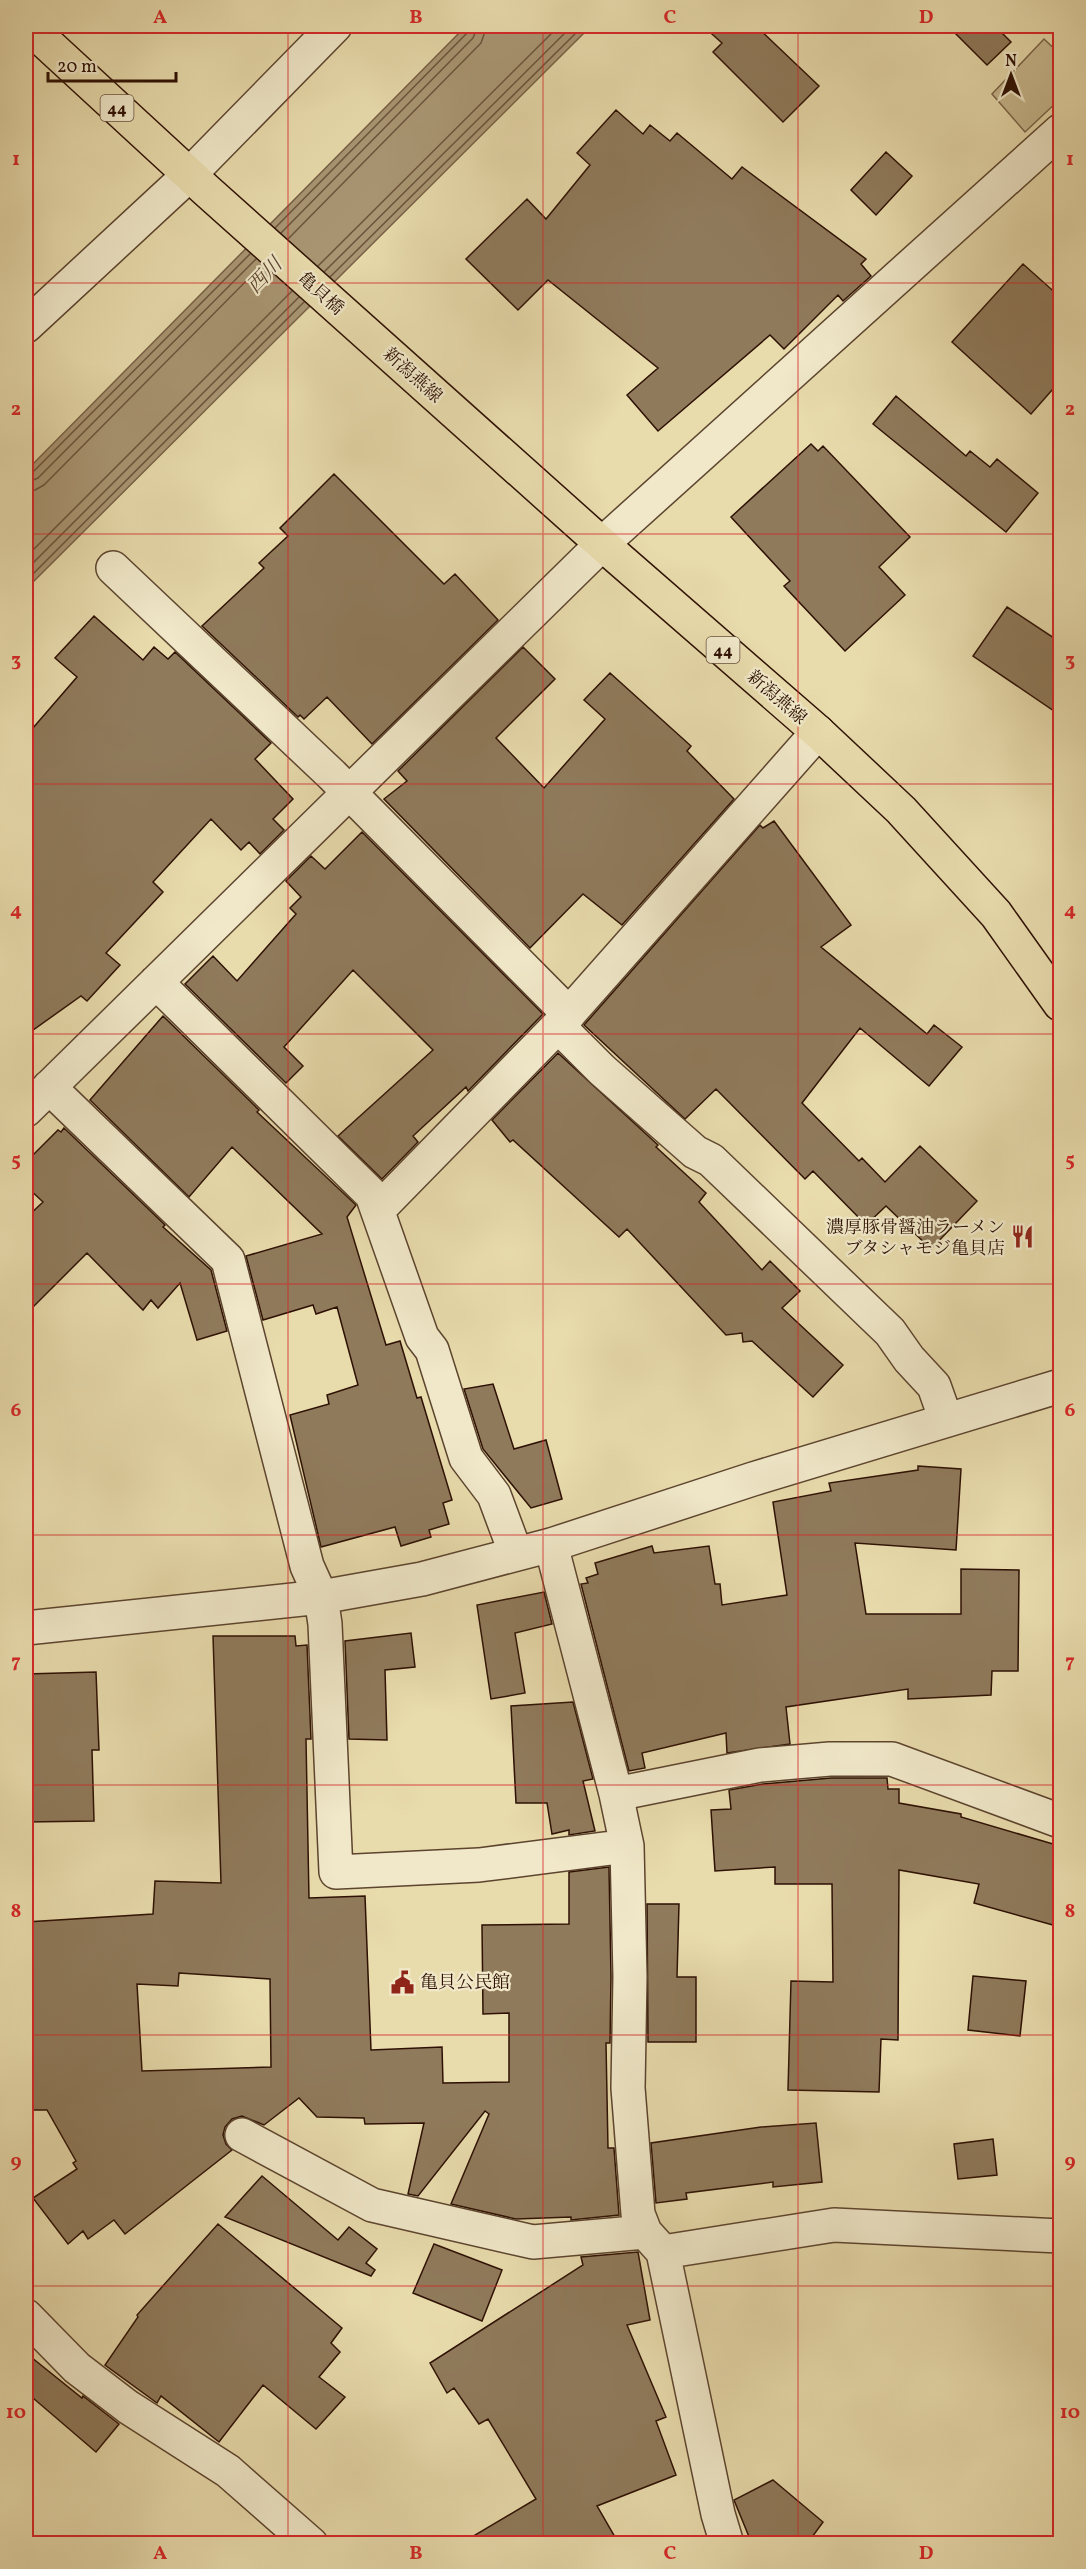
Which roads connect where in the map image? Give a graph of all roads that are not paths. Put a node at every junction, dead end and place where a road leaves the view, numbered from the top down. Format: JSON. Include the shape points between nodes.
{"nodes":[{"id":1,"x":28,"y":26,"type":"edge"},
{"id":2,"x":335,"y":26,"type":"edge"},
{"id":3,"x":1060,"y":131,"type":"edge"},
{"id":4,"x":198,"y":182,"type":"junction"},
{"id":5,"x":356,"y":323,"type":"joint"},
{"id":6,"x":26,"y":326,"type":"edge"},
{"id":7,"x":602,"y":544,"type":"junction"},
{"id":8,"x":112,"y":568,"type":"dead end"},
{"id":9,"x":818,"y":732,"type":"junction"},
{"id":10,"x":348,"y":793,"type":"junction"},
{"id":11,"x":156,"y":982,"type":"junction"},
{"id":12,"x":1060,"y":1004,"type":"edge"},
{"id":13,"x":563,"y":1020,"type":"junction"},
{"id":14,"x":48,"y":1087,"type":"junction"},
{"id":15,"x":26,"y":1110,"type":"edge"},
{"id":16,"x":378,"y":1210,"type":"junction"},
{"id":17,"x":1060,"y":1386,"type":"edge"},
{"id":18,"x":946,"y":1420,"type":"junction"},
{"id":19,"x":551,"y":1545,"type":"junction"},
{"id":20,"x":516,"y":1554,"type":"junction"},
{"id":21,"x":321,"y":1597,"type":"junction"},
{"id":22,"x":26,"y":1628,"type":"edge"},
{"id":23,"x":616,"y":1794,"type":"junction"},
{"id":24,"x":1060,"y":1821,"type":"edge"},
{"id":25,"x":627,"y":1846,"type":"junction"},
{"id":26,"x":242,"y":2135,"type":"dead end"},
{"id":27,"x":1060,"y":2236,"type":"edge"},
{"id":28,"x":654,"y":2242,"type":"junction"},
{"id":29,"x":26,"y":2316,"type":"edge"},
{"id":30,"x":311,"y":2544,"type":"edge"},
{"id":31,"x":727,"y":2544,"type":"edge"}],
"edges":[{"from":1,"to":4,"type":"main road","number":"44"},
{"from":2,"to":4,"type":"street"},
{"from":3,"to":7,"type":"street"},
{"from":4,"to":5,"type":"main road","name":"亀貝橋","number":"44"},
{"from":4,"to":6,"type":"street"},
{"from":5,"to":7,"type":"main road","name":"新潟燕線","number":"44"},
{"from":7,"to":9,"type":"main road","name":"新潟燕線","number":"44"},
{"from":7,"to":10,"type":"street"},
{"from":8,"to":10,"type":"street"},
{"from":9,"to":12,"type":"main road","name":"新潟燕線","number":"44","via":[[901,810],[996,914]]},
{"from":9,"to":13,"type":"street"},
{"from":10,"to":11,"type":"street"},
{"from":10,"to":13,"type":"street"},
{"from":11,"to":14,"type":"street"},
{"from":11,"to":16,"type":"street","via":[[372,1195]]},
{"from":13,"to":16,"type":"street"},
{"from":13,"to":18,"type":"street","via":[[602,1070],[695,1152],[711,1160],[890,1332],[934,1386]]},
{"from":14,"to":15,"type":"street"},
{"from":14,"to":21,"type":"street","via":[[228,1260],[307,1566]]},
{"from":16,"to":20,"type":"street","via":[[422,1337],[432,1350],[466,1458],[494,1495]]},
{"from":17,"to":18,"type":"street"},
{"from":18,"to":19,"type":"street"},
{"from":19,"to":20,"type":"street"},
{"from":19,"to":23,"type":"street"},
{"from":20,"to":21,"type":"street","via":[[422,1579]]},
{"from":21,"to":22,"type":"street"},
{"from":21,"to":25,"type":"street","via":[[336,1872],[479,1864]]},
{"from":23,"to":24,"type":"street","via":[[760,1765],[892,1759]]},
{"from":23,"to":25,"type":"street"},
{"from":25,"to":28,"type":"street","via":[[628,2088],[638,2214]]},
{"from":26,"to":28,"type":"street","via":[[372,2205],[533,2242]]},
{"from":27,"to":28,"type":"street","via":[[834,2225]]},
{"from":28,"to":31,"type":"street"},
{"from":29,"to":30,"type":"street","via":[[77,2368],[128,2407],[228,2471]]}]}
